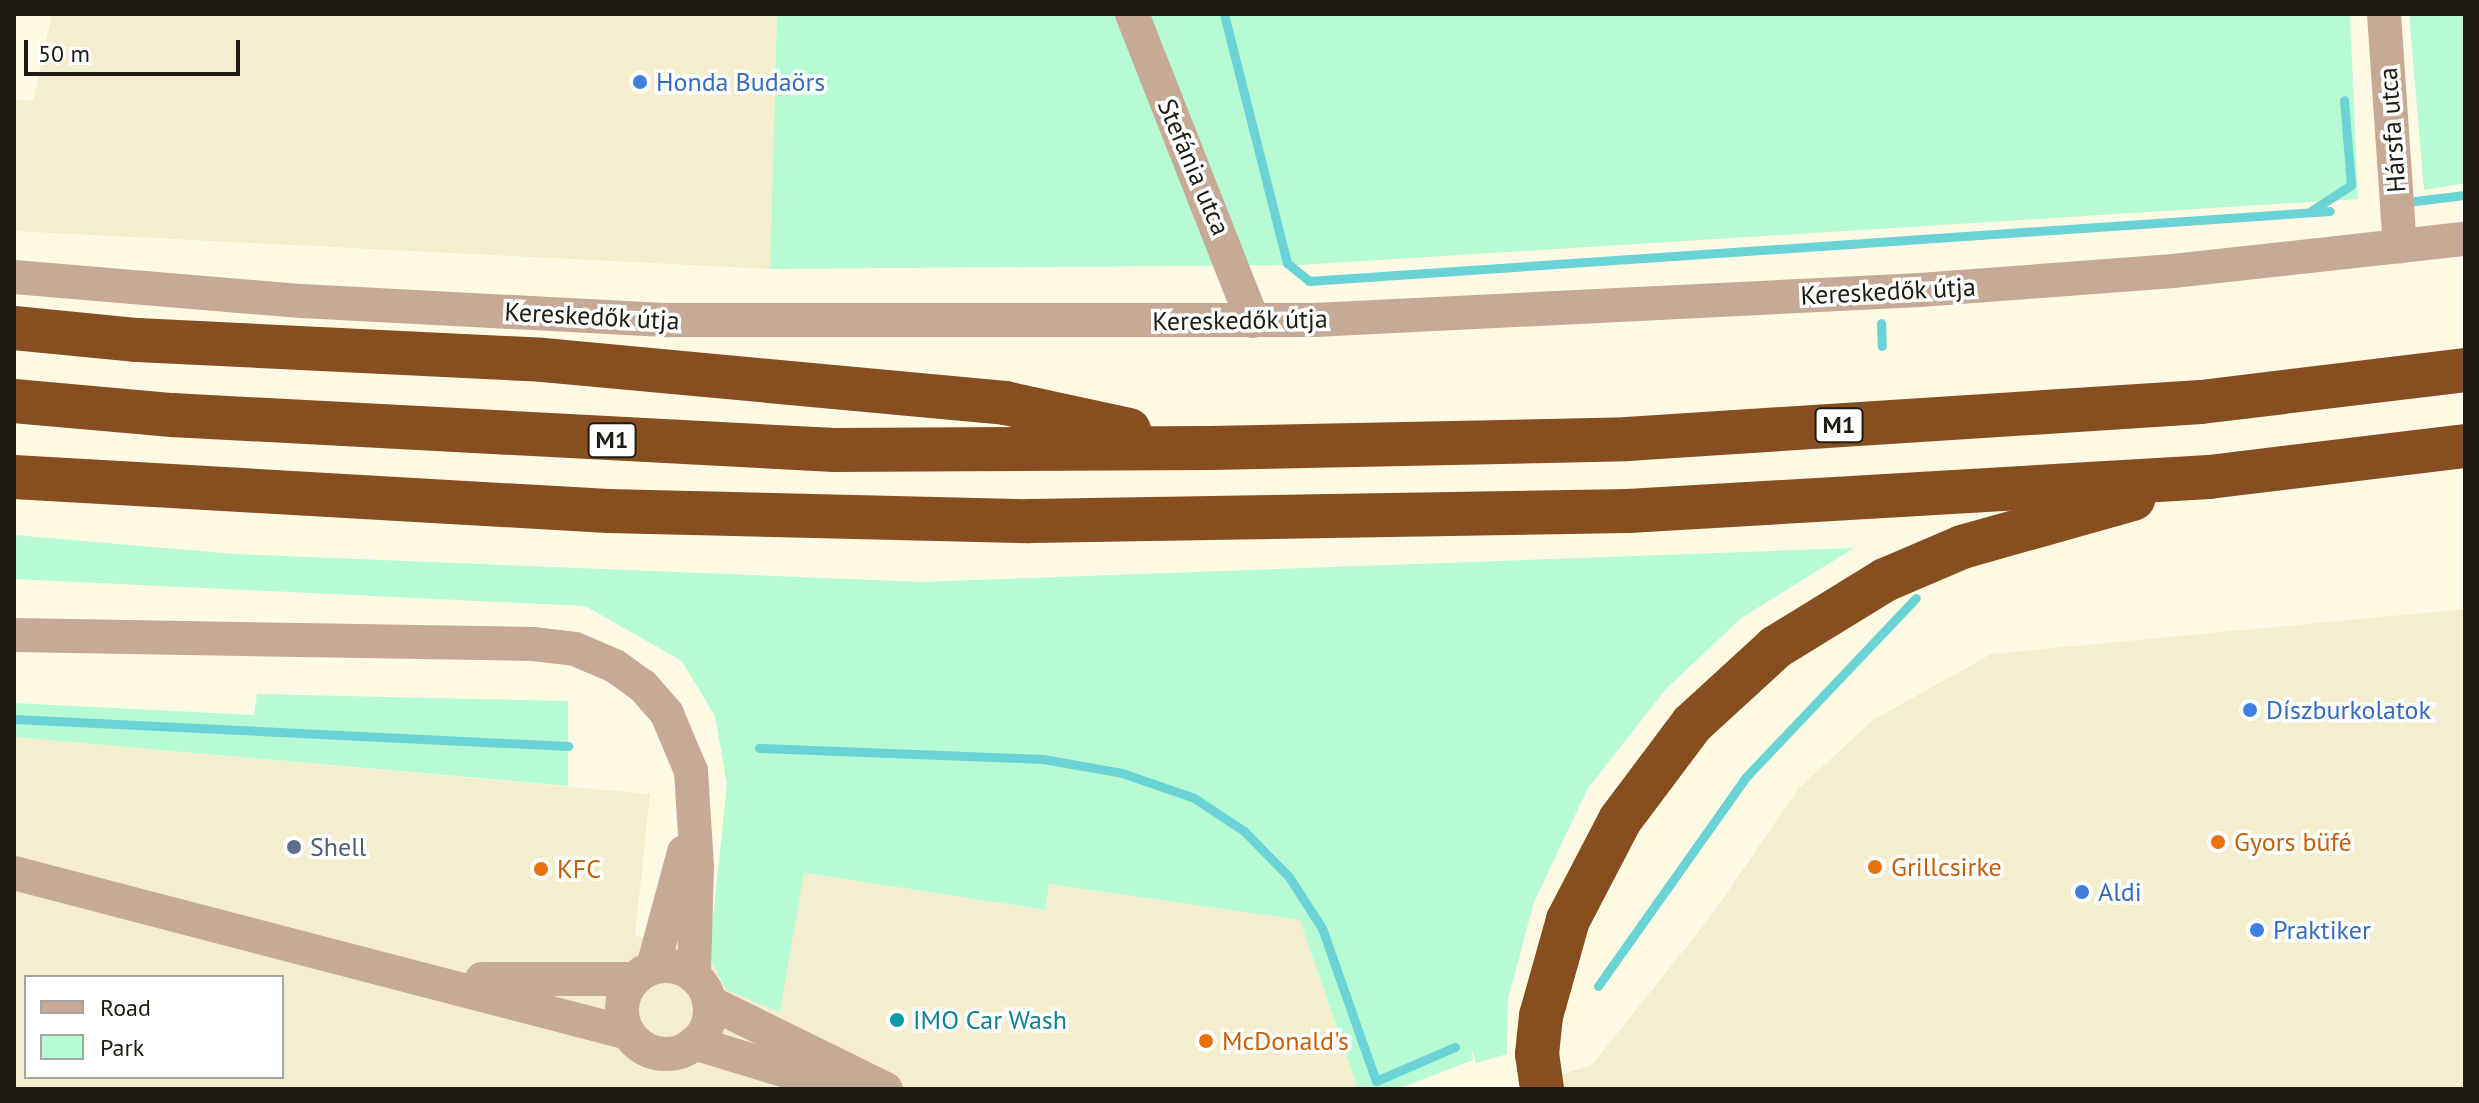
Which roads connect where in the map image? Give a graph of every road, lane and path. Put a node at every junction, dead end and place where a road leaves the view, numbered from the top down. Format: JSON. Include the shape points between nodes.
{"nodes":[{"id":1,"x":1132,"y":14,"type":"edge"},
{"id":2,"x":2384,"y":14,"type":"edge"},
{"id":3,"x":2465,"y":239,"type":"edge"},
{"id":4,"x":2400,"y":246,"type":"junction"},
{"id":5,"x":14,"y":277,"type":"edge"},
{"id":6,"x":1253,"y":321,"type":"junction"},
{"id":7,"x":14,"y":328,"type":"edge"},
{"id":8,"x":2465,"y":370,"type":"edge"},
{"id":9,"x":14,"y":401,"type":"edge"},
{"id":10,"x":2465,"y":446,"type":"edge"},
{"id":11,"x":1210,"y":448,"type":"junction"},
{"id":12,"x":14,"y":477,"type":"edge"},
{"id":13,"x":2209,"y":477,"type":"junction"},
{"id":14,"x":14,"y":635,"type":"edge"},
{"id":15,"x":695,"y":799,"type":"junction"},
{"id":16,"x":14,"y":873,"type":"edge"},
{"id":17,"x":643,"y":973,"type":"junction"},
{"id":18,"x":432,"y":978,"type":"junction"},
{"id":19,"x":701,"y":989,"type":"junction"},
{"id":20,"x":628,"y":1033,"type":"junction"},
{"id":21,"x":694,"y":1043,"type":"junction"},
{"id":22,"x":845,"y":1089,"type":"edge"},
{"id":23,"x":886,"y":1089,"type":"edge"},
{"id":24,"x":1542,"y":1089,"type":"edge"}],
"edges":[{"from":1,"to":6,"type":"street","name":"Stefánia utca"},
{"from":2,"to":4,"type":"street","name":"Hársfa utca"},
{"from":3,"to":4,"type":"street","name":"Kereskedők útja"},
{"from":4,"to":6,"type":"street","name":"Kereskedők útja","via":[[1920,290]]},
{"from":5,"to":6,"type":"street","name":"Kereskedők útja","via":[[287,300],[670,320]]},
{"from":7,"to":11,"type":"highway","via":[[137,340],[543,360],[1005,403]]},
{"from":8,"to":11,"type":"highway","number":"M1","via":[[2201,402],[1627,439]]},
{"from":9,"to":11,"type":"highway","number":"M1","via":[[172,415],[834,450]]},
{"from":10,"to":13,"type":"highway"},
{"from":12,"to":13,"type":"highway","via":[[608,511],[1030,521],[1628,511]]},
{"from":13,"to":24,"type":"highway","via":[[1962,547],[1885,580],[1776,647],[1730,687],[1692,724],[1620,820],[1568,920],[1541,1016],[1537,1054]]},
{"from":14,"to":15,"type":"street","via":[[575,649],[615,666],[643,686],[667,714],[691,771]]},
{"from":15,"to":17,"type":"street"},
{"from":15,"to":19,"type":"street"},
{"from":16,"to":18,"type":"street"},
{"from":17,"to":18,"type":"street"},
{"from":17,"to":19,"type":"street","via":[[681,968]]},
{"from":17,"to":20,"type":"street","via":[[621,1006]]},
{"from":18,"to":20,"type":"street"},
{"from":19,"to":21,"type":"street","via":[[708,1022]]},
{"from":19,"to":23,"type":"street"},
{"from":20,"to":21,"type":"street","via":[[637,1044],[661,1053]]},
{"from":21,"to":22,"type":"street"}]}
